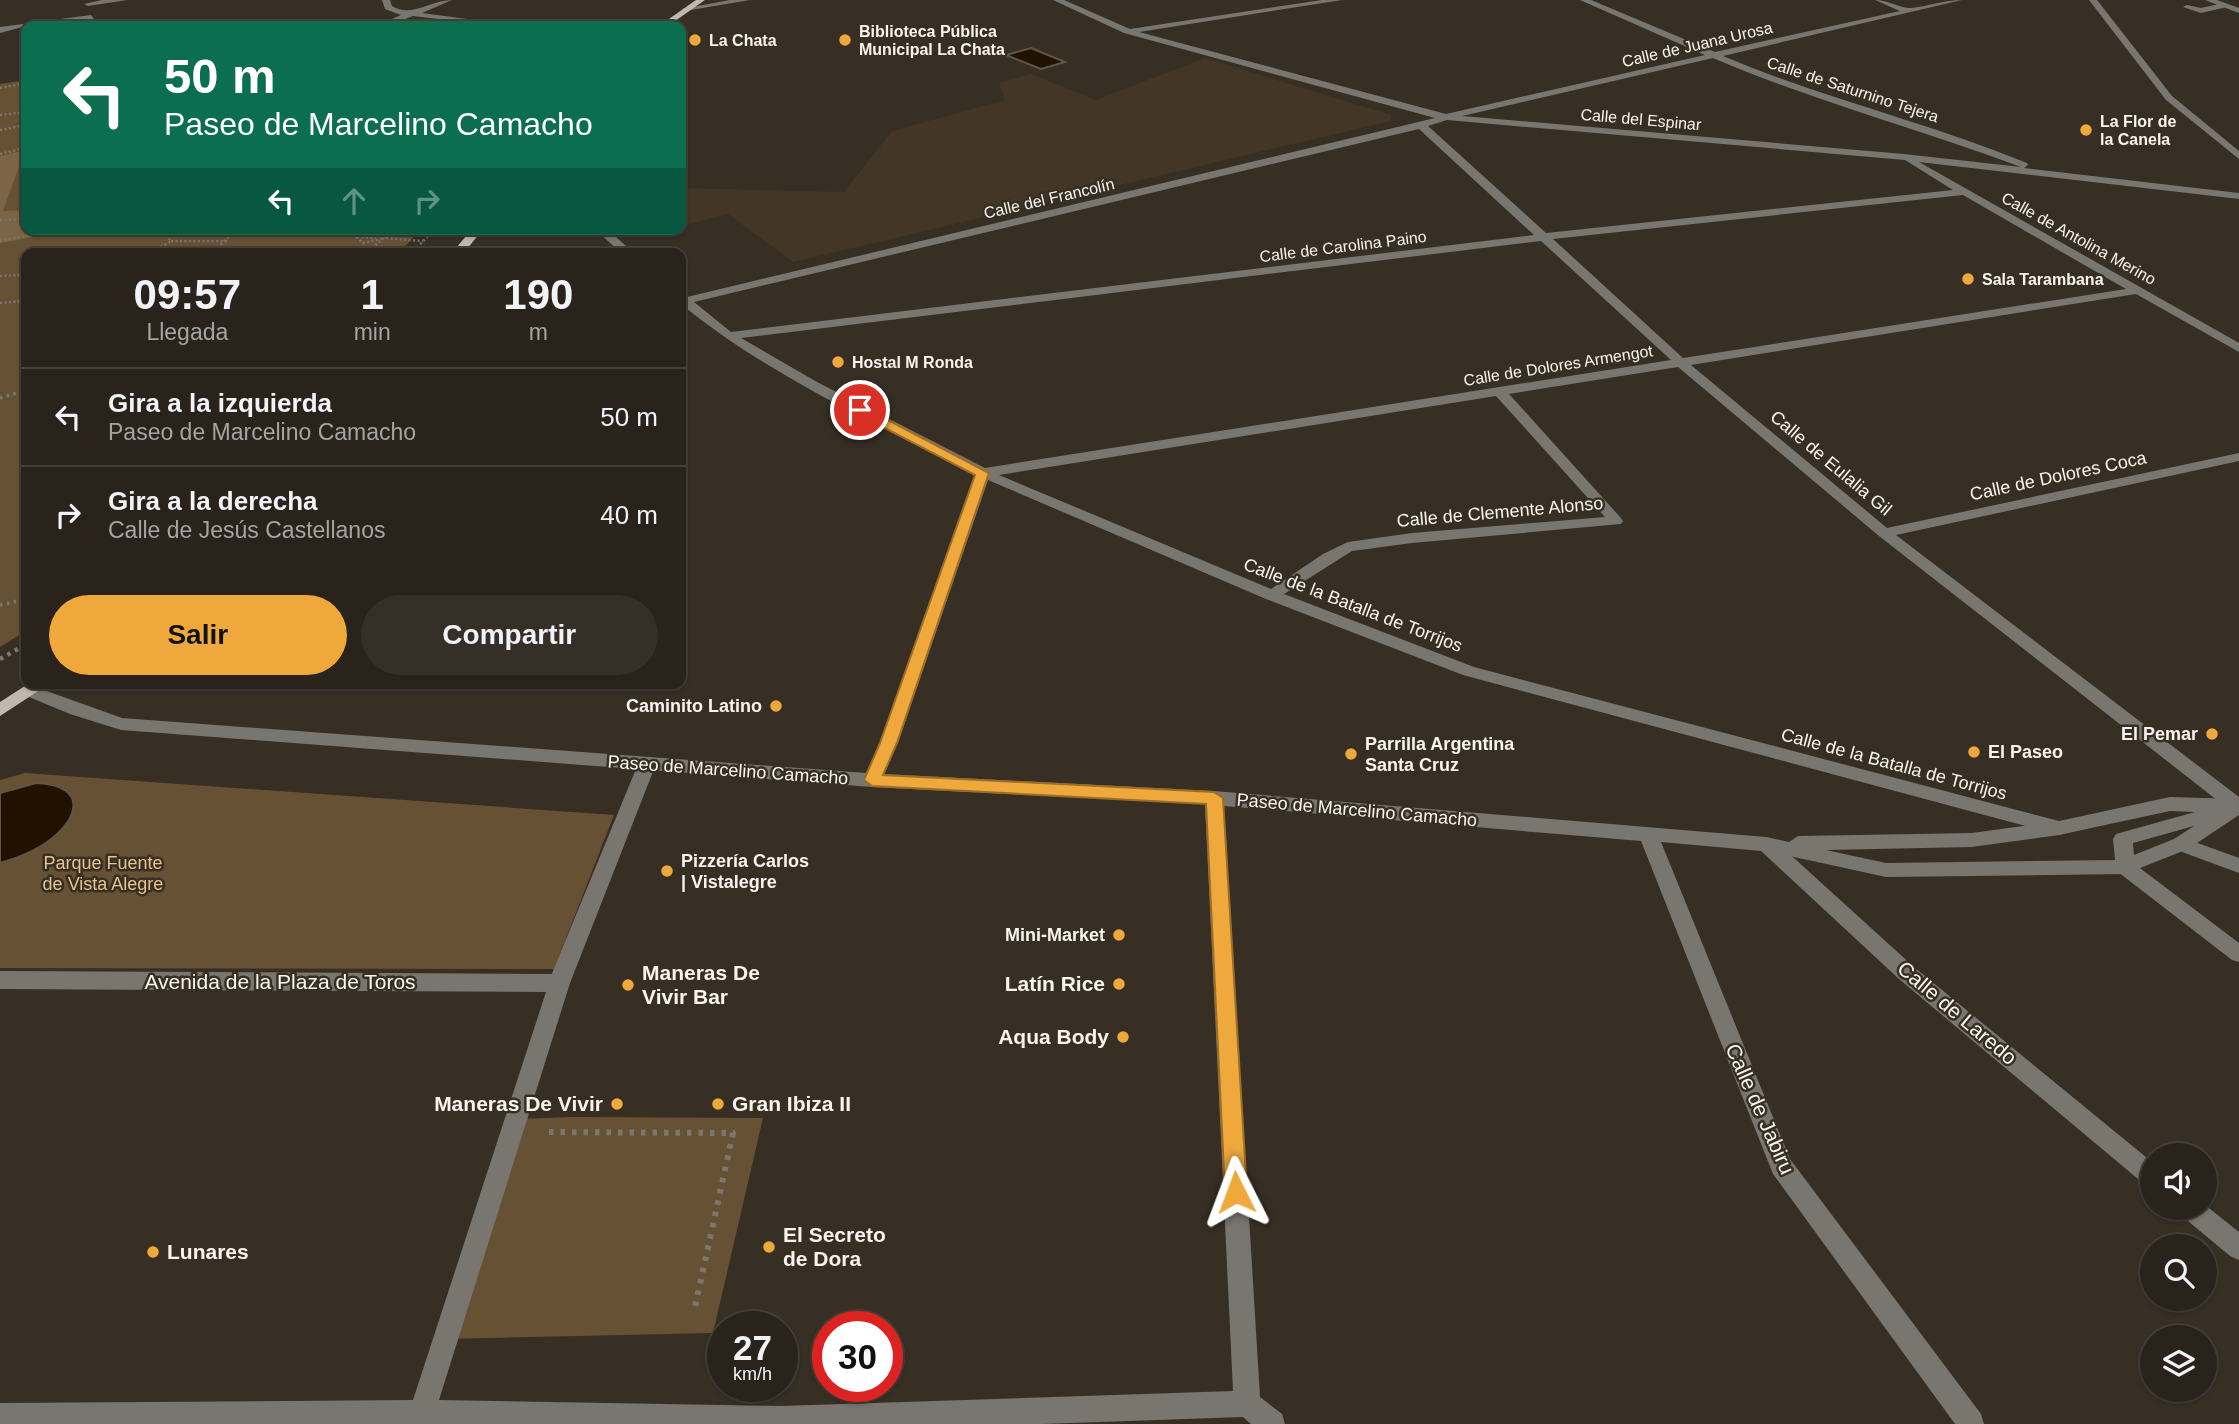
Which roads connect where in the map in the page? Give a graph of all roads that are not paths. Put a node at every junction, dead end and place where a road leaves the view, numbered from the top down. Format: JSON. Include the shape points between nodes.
{"nodes":[{"id":1,"x":123,"y":0,"type":"edge"},
{"id":2,"x":386,"y":0,"type":"edge"},
{"id":3,"x":448,"y":0,"type":"edge"},
{"id":4,"x":701,"y":0,"type":"edge"},
{"id":5,"x":746,"y":0,"type":"edge"},
{"id":6,"x":1056,"y":0,"type":"edge"},
{"id":7,"x":1338,"y":0,"type":"edge"},
{"id":8,"x":1584,"y":0,"type":"edge"},
{"id":9,"x":1879,"y":0,"type":"edge"},
{"id":10,"x":1958,"y":0,"type":"edge"},
{"id":11,"x":2093,"y":0,"type":"edge"},
{"id":12,"x":2209,"y":0,"type":"edge"},
{"id":13,"x":88,"y":2,"type":"edge"},
{"id":14,"x":2224,"y":5,"type":"junction"},
{"id":15,"x":2187,"y":7,"type":"dead end"},
{"id":16,"x":685,"y":9,"type":"junction"},
{"id":17,"x":1906,"y":10,"type":"junction"},
{"id":18,"x":2239,"y":10,"type":"edge"},
{"id":19,"x":412,"y":13,"type":"junction"},
{"id":20,"x":92,"y":21,"type":"edge"},
{"id":21,"x":392,"y":21,"type":"edge"},
{"id":22,"x":475,"y":21,"type":"edge"},
{"id":23,"x":669,"y":21,"type":"edge"},
{"id":24,"x":21,"y":27,"type":"edge"},
{"id":25,"x":0,"y":30,"type":"edge"},
{"id":26,"x":1127,"y":31,"type":"junction"},
{"id":27,"x":1710,"y":55,"type":"junction"},
{"id":28,"x":1442,"y":117,"type":"junction"},
{"id":29,"x":1420,"y":124,"type":"junction"},
{"id":30,"x":2239,"y":156,"type":"edge"},
{"id":31,"x":1903,"y":157,"type":"junction"},
{"id":32,"x":2034,"y":172,"type":"junction"},
{"id":33,"x":1963,"y":192,"type":"junction"},
{"id":34,"x":2239,"y":196,"type":"edge"},
{"id":35,"x":607,"y":235,"type":"edge"},
{"id":36,"x":1545,"y":237,"type":"junction"},
{"id":37,"x":622,"y":248,"type":"edge"},
{"id":38,"x":2139,"y":289,"type":"junction"},
{"id":39,"x":686,"y":298,"type":"edge"},
{"id":40,"x":686,"y":301,"type":"edge"},
{"id":41,"x":728,"y":336,"type":"junction"},
{"id":42,"x":2239,"y":348,"type":"edge"},
{"id":43,"x":1681,"y":363,"type":"junction"},
{"id":44,"x":1501,"y":393,"type":"junction"},
{"id":45,"x":2239,"y":457,"type":"edge"},
{"id":46,"x":982,"y":473,"type":"junction"},
{"id":47,"x":1884,"y":533,"type":"junction"},
{"id":48,"x":1272,"y":595,"type":"junction"},
{"id":49,"x":34,"y":689,"type":"edge"},
{"id":50,"x":38,"y":689,"type":"edge"},
{"id":51,"x":0,"y":710,"type":"edge"},
{"id":52,"x":647,"y":764,"type":"junction"},
{"id":53,"x":872,"y":780,"type":"junction"},
{"id":54,"x":1214,"y":798,"type":"junction"},
{"id":55,"x":2239,"y":806,"type":"edge"},
{"id":56,"x":2167,"y":826,"type":"junction"},
{"id":57,"x":2059,"y":828,"type":"junction"},
{"id":58,"x":1648,"y":835,"type":"junction"},
{"id":59,"x":1766,"y":844,"type":"junction"},
{"id":60,"x":2181,"y":844,"type":"junction"},
{"id":61,"x":2239,"y":866,"type":"edge"},
{"id":62,"x":2125,"y":867,"type":"junction"},
{"id":63,"x":2239,"y":954,"type":"edge"},
{"id":64,"x":0,"y":980,"type":"edge"},
{"id":65,"x":559,"y":983,"type":"junction"},
{"id":66,"x":2140,"y":1166,"type":"edge"},
{"id":67,"x":2205,"y":1220,"type":"edge"},
{"id":68,"x":2239,"y":1248,"type":"edge"},
{"id":69,"x":1247,"y":1404,"type":"junction"},
{"id":70,"x":422,"y":1413,"type":"junction"},
{"id":71,"x":0,"y":1416,"type":"edge"},
{"id":72,"x":1272,"y":1424,"type":"edge"},
{"id":73,"x":1971,"y":1424,"type":"edge"}],
"edges":[{"from":1,"to":13,"type":"street"},
{"from":2,"to":19,"type":"street","via":[[396,12]]},
{"from":3,"to":19,"type":"street"},
{"from":4,"to":16,"type":"main road"},
{"from":5,"to":16,"type":"street"},
{"from":6,"to":26,"type":"street","name":"Calle del Espinar"},
{"from":7,"to":26,"type":"street"},
{"from":8,"to":27,"type":"street","name":"Calle de Saturnino Tejera"},
{"from":9,"to":17,"type":"street"},
{"from":10,"to":17,"type":"street","name":"Calle de Juana Urosa"},
{"from":11,"to":30,"type":"street","via":[[2169,98]]},
{"from":12,"to":14,"type":"street"},
{"from":13,"to":20,"type":"street"},
{"from":14,"to":15,"type":"street","via":[[2201,11]]},
{"from":14,"to":18,"type":"street"},
{"from":16,"to":23,"type":"main road"},
{"from":17,"to":27,"type":"street","name":"Calle de Juana Urosa"},
{"from":19,"to":21,"type":"street"},
{"from":19,"to":22,"type":"street"},
{"from":24,"to":25,"type":"street"},
{"from":26,"to":28,"type":"street","name":"Calle del Espinar"},
{"from":27,"to":28,"type":"street","name":"Calle de Juana Urosa"},
{"from":27,"to":32,"type":"street","name":"Calle de Saturnino Tejera","via":[[1987,150]]},
{"from":28,"to":29,"type":"street","name":"Calle de Juana Urosa"},
{"from":28,"to":31,"type":"street","name":"Calle del Espinar"},
{"from":29,"to":36,"type":"street","name":"Calle de Eulalia Gil"},
{"from":29,"to":39,"type":"street","name":"Calle del Francolín"},
{"from":31,"to":32,"type":"street","name":"Calle del Espinar"},
{"from":31,"to":33,"type":"street","name":"Calle de Antolina Merino"},
{"from":32,"to":34,"type":"street","name":"Calle del Espinar"},
{"from":33,"to":36,"type":"street","name":"Calle de Carolina Paino"},
{"from":33,"to":38,"type":"street","name":"Calle de Antolina Merino"},
{"from":35,"to":37,"type":"street"},
{"from":36,"to":41,"type":"street","name":"Calle de Carolina Paino"},
{"from":36,"to":43,"type":"street","name":"Calle de Eulalia Gil"},
{"from":38,"to":42,"type":"street","name":"Calle de Antolina Merino"},
{"from":38,"to":43,"type":"street","name":"Calle de Dolores Armengot"},
{"from":40,"to":41,"type":"street","name":"Calle de la Batalla de Torrijos"},
{"from":41,"to":46,"type":"street","name":"Calle de la Batalla de Torrijos"},
{"from":43,"to":44,"type":"street","name":"Calle de Dolores Armengot"},
{"from":43,"to":47,"type":"street","name":"Calle de Eulalia Gil"},
{"from":44,"to":46,"type":"street","name":"Calle de Dolores Armengot"},
{"from":44,"to":48,"type":"street","name":"Calle de Clemente Alonso","via":[[1616,522],[1348,547]]},
{"from":45,"to":47,"type":"street","name":"Calle de Dolores Coca"},
{"from":46,"to":48,"type":"street","name":"Calle de la Batalla de Torrijos"},
{"from":46,"to":53,"type":"street"},
{"from":47,"to":55,"type":"street","name":"Calle de Eulalia Gil"},
{"from":48,"to":57,"type":"street","name":"Calle de la Batalla de Torrijos","via":[[1469,671]]},
{"from":49,"to":51,"type":"main road"},
{"from":50,"to":52,"type":"street","name":"Paseo de Marcelino Camacho","via":[[76,710],[121,724]]},
{"from":52,"to":53,"type":"street","name":"Paseo de Marcelino Camacho"},
{"from":52,"to":65,"type":"street"},
{"from":53,"to":54,"type":"street","name":"Paseo de Marcelino Camacho"},
{"from":54,"to":58,"type":"street","name":"Paseo de Marcelino Camacho"},
{"from":54,"to":69,"type":"street"},
{"from":55,"to":56,"type":"street"},
{"from":55,"to":57,"type":"street","name":"Paseo de Marcelino Camacho","via":[[2170,804]]},
{"from":55,"to":60,"type":"street","name":"Paseo de Marcelino Camacho"},
{"from":56,"to":60,"type":"street"},
{"from":56,"to":62,"type":"street","via":[[2123,839]]},
{"from":57,"to":59,"type":"street","name":"Paseo de Marcelino Camacho","via":[[1972,840]]},
{"from":58,"to":59,"type":"street","name":"Paseo de Marcelino Camacho"},
{"from":58,"to":73,"type":"street","name":"Calle de Jabiru","via":[[1781,1166]]},
{"from":59,"to":62,"type":"street","name":"Paseo de Marcelino Camacho","via":[[1886,870]]},
{"from":59,"to":66,"type":"street","name":"Calle de Laredo","via":[[1872,943]]},
{"from":60,"to":61,"type":"street"},
{"from":60,"to":62,"type":"street","name":"Paseo de Marcelino Camacho"},
{"from":62,"to":63,"type":"street"},
{"from":64,"to":65,"type":"street","name":"Avenida de la Plaza de Toros"},
{"from":65,"to":70,"type":"street"},
{"from":67,"to":68,"type":"street"},
{"from":69,"to":70,"type":"street","via":[[781,1419]]},
{"from":69,"to":72,"type":"street"},
{"from":70,"to":71,"type":"street"}]}
